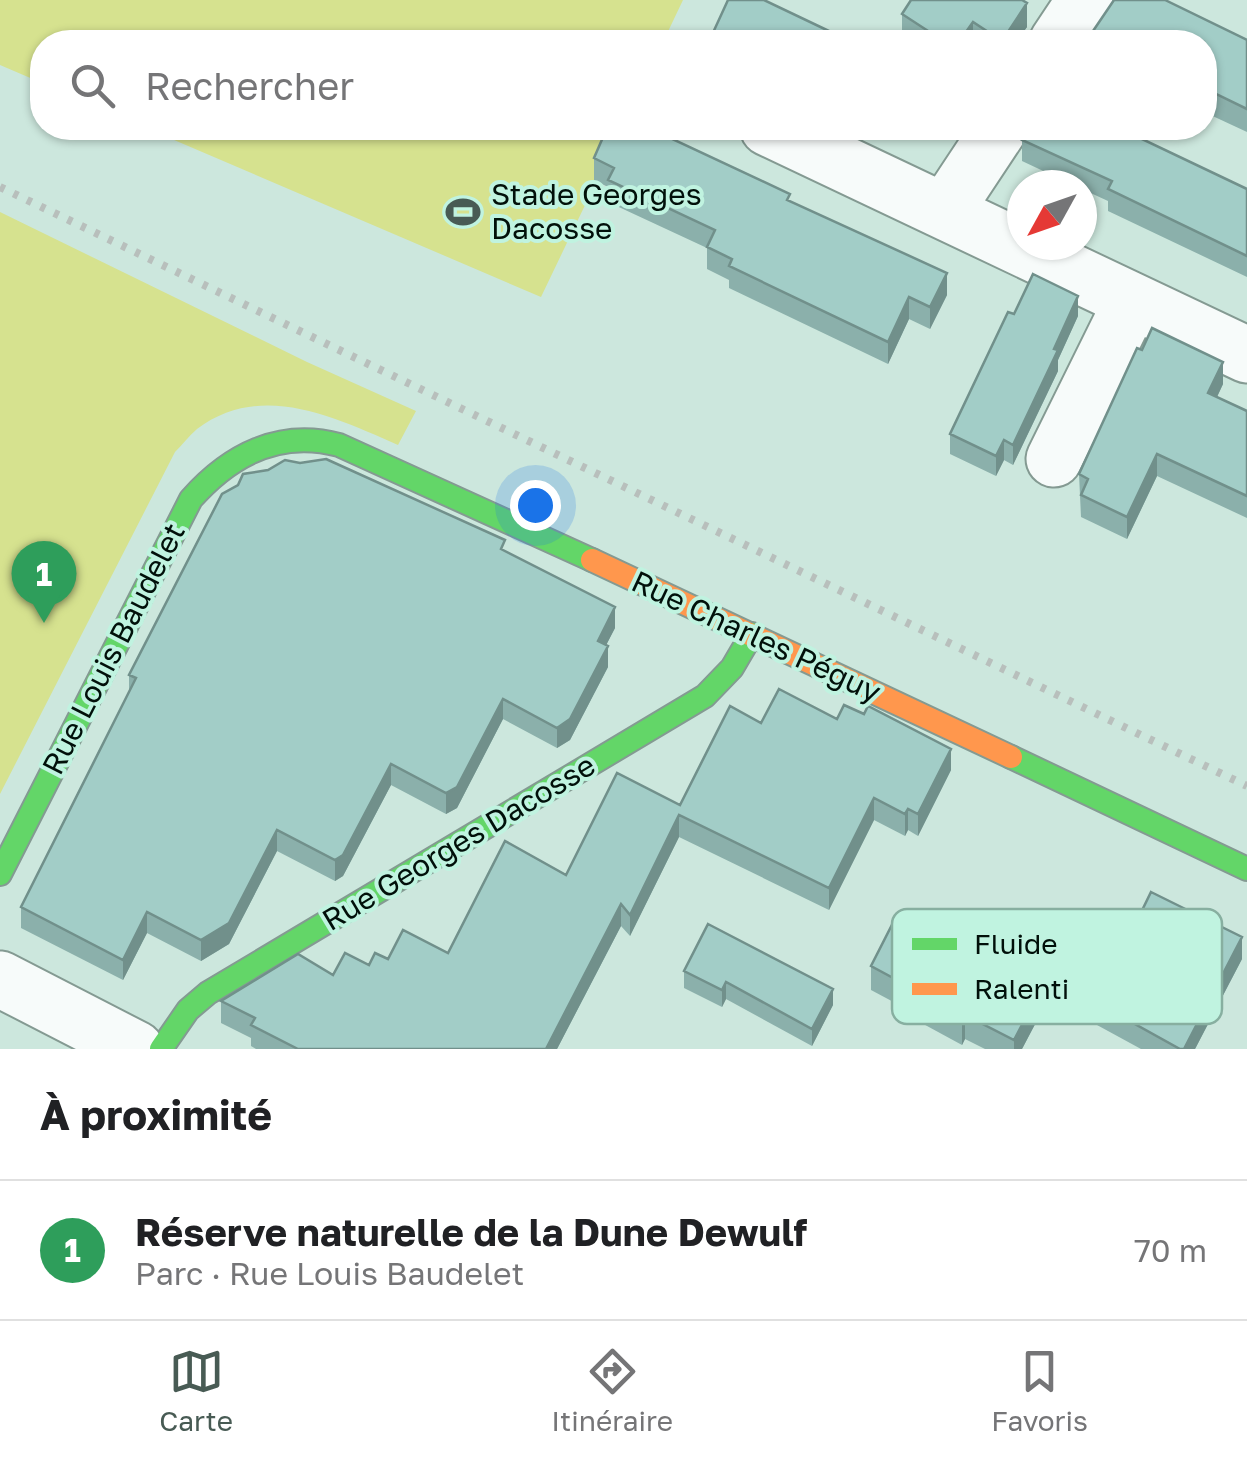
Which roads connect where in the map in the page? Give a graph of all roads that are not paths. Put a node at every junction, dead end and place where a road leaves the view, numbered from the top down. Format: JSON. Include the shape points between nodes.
{"nodes":[{"id":1,"x":1085,"y":0,"type":"edge"},
{"id":2,"x":1065,"y":30,"type":"edge"},
{"id":3,"x":794,"y":140,"type":"edge"},
{"id":4,"x":992,"y":140,"type":"edge"},
{"id":5,"x":945,"y":211,"type":"junction"},
{"id":6,"x":1132,"y":301,"type":"junction"},
{"id":7,"x":1247,"y":355,"type":"edge"},
{"id":8,"x":256,"y":448,"type":"joint"},
{"id":9,"x":1054,"y":459,"type":"dead end"},
{"id":10,"x":752,"y":634,"type":"junction"},
{"id":11,"x":1247,"y":869,"type":"edge"},
{"id":12,"x":0,"y":874,"type":"edge"},
{"id":13,"x":0,"y":979,"type":"edge"},
{"id":14,"x":136,"y":1049,"type":"edge"},
{"id":15,"x":161,"y":1049,"type":"edge"}],
"edges":[{"from":1,"to":2,"type":"street"},
{"from":3,"to":5,"type":"street"},
{"from":4,"to":5,"type":"street"},
{"from":5,"to":6,"type":"street"},
{"from":6,"to":7,"type":"street"},
{"from":6,"to":9,"type":"street"},
{"from":8,"to":10,"type":"street","name":"Rue Charles Péguy","via":[[297,439],[338,444]]},
{"from":8,"to":12,"type":"street","name":"Rue Louis Baudelet","via":[[218,470],[191,499]]},
{"from":10,"to":11,"type":"street","name":"Rue Charles Péguy"},
{"from":10,"to":15,"type":"street","name":"Rue Georges Dacosse","via":[[726,679],[705,696],[208,992]]},
{"from":13,"to":14,"type":"street"}]}
